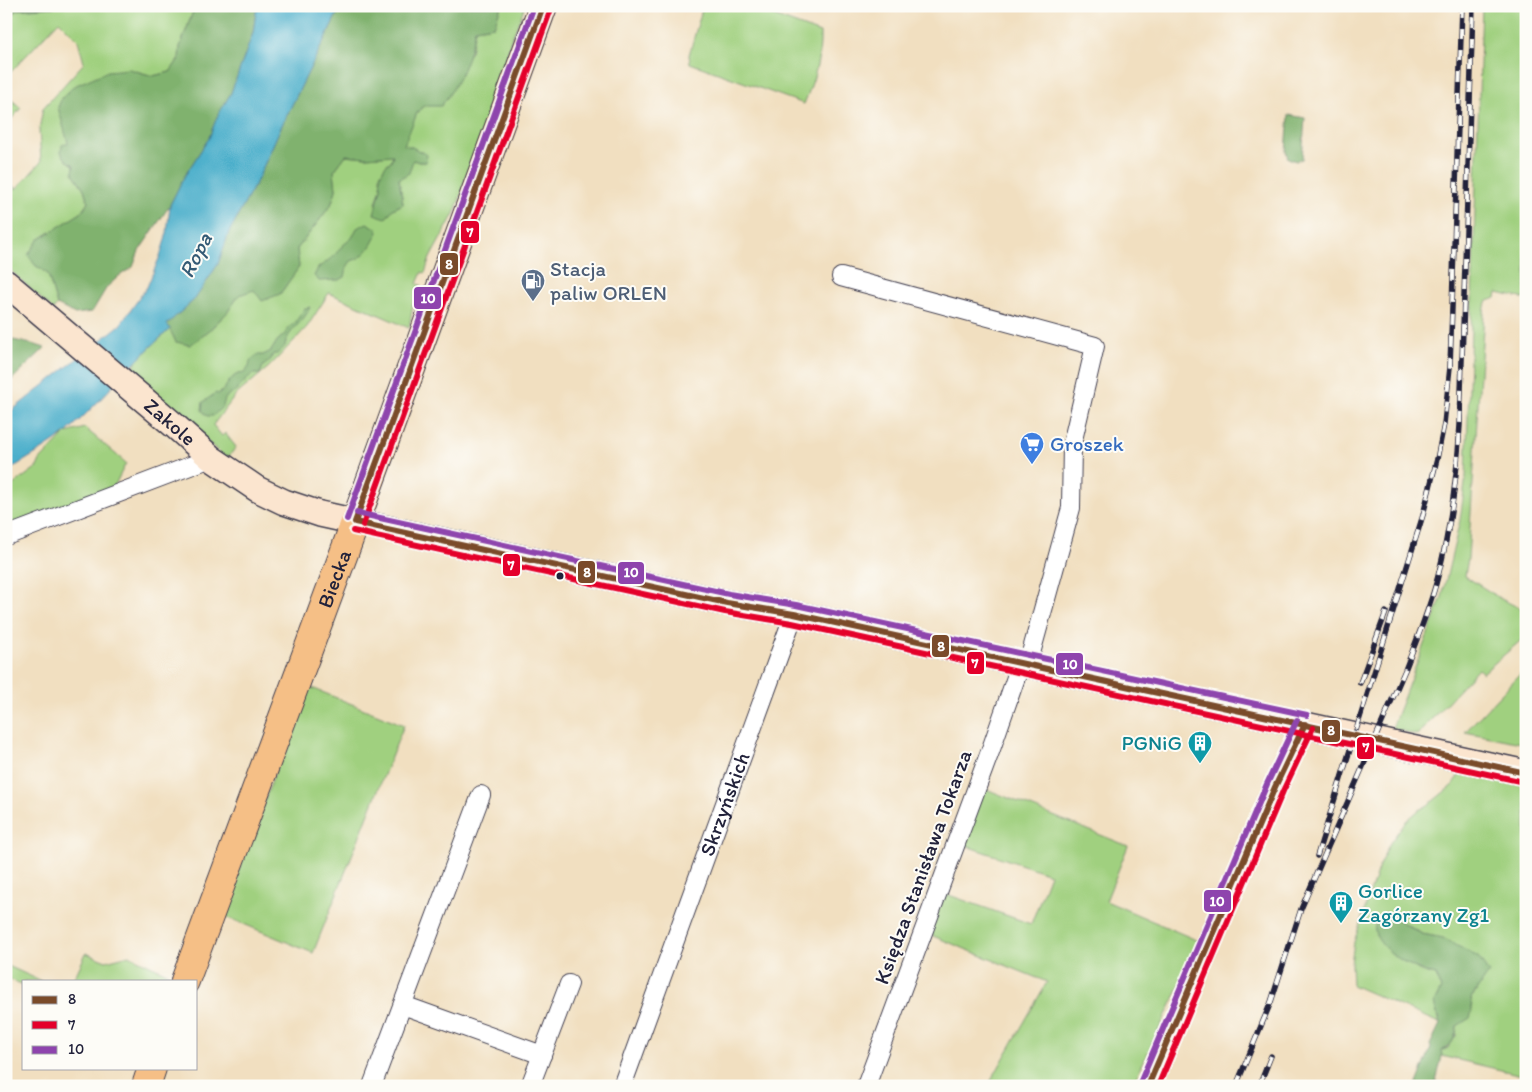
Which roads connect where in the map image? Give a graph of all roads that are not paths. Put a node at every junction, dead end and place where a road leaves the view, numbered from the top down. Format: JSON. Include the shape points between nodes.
{"nodes":[{"id":1,"x":543,"y":6,"type":"edge"},
{"id":2,"x":842,"y":277,"type":"dead end"},
{"id":3,"x":14,"y":290,"type":"edge"},
{"id":4,"x":211,"y":458,"type":"junction"},
{"id":5,"x":355,"y":522,"type":"junction"},
{"id":6,"x":6,"y":536,"type":"edge"},
{"id":7,"x":794,"y":614,"type":"junction"},
{"id":8,"x":1024,"y":664,"type":"junction"},
{"id":9,"x":1304,"y":724,"type":"junction"},
{"id":10,"x":1526,"y":773,"type":"edge"},
{"id":11,"x":481,"y":796,"type":"dead end"},
{"id":12,"x":184,"y":980,"type":"edge"},
{"id":13,"x":569,"y":984,"type":"dead end"},
{"id":14,"x":403,"y":1005,"type":"junction"},
{"id":15,"x":542,"y":1055,"type":"junction"},
{"id":16,"x":151,"y":1070,"type":"edge"},
{"id":17,"x":146,"y":1086,"type":"edge"},
{"id":18,"x":372,"y":1086,"type":"edge"},
{"id":19,"x":530,"y":1086,"type":"edge"},
{"id":20,"x":622,"y":1086,"type":"edge"},
{"id":21,"x":866,"y":1086,"type":"edge"},
{"id":22,"x":1148,"y":1086,"type":"edge"}],
"edges":[{"from":1,"to":5,"type":"main road","name":"Biecka"},
{"from":2,"to":8,"type":"street","name":"Księdza Stanisława Tokarza","via":[[1095,346],[1072,444],[1071,508]]},
{"from":3,"to":4,"type":"main road","name":"Zakole"},
{"from":4,"to":5,"type":"main road","name":"Zakole","via":[[256,489],[277,499],[329,517]]},
{"from":4,"to":6,"type":"street"},
{"from":5,"to":7,"type":"main road","via":[[728,603]]},
{"from":5,"to":12,"type":"main road","name":"Biecka"},
{"from":7,"to":8,"type":"main road"},
{"from":7,"to":20,"type":"street","name":"Skrzyńskich"},
{"from":8,"to":9,"type":"main road"},
{"from":8,"to":21,"type":"street","name":"Księdza Stanisława Tokarza"},
{"from":9,"to":10,"type":"main road"},
{"from":9,"to":22,"type":"street","via":[[1274,787]]},
{"from":11,"to":14,"type":"street"},
{"from":13,"to":15,"type":"street"},
{"from":14,"to":15,"type":"street"},
{"from":14,"to":18,"type":"street"},
{"from":15,"to":19,"type":"street"},
{"from":16,"to":17,"type":"main road"}]}
